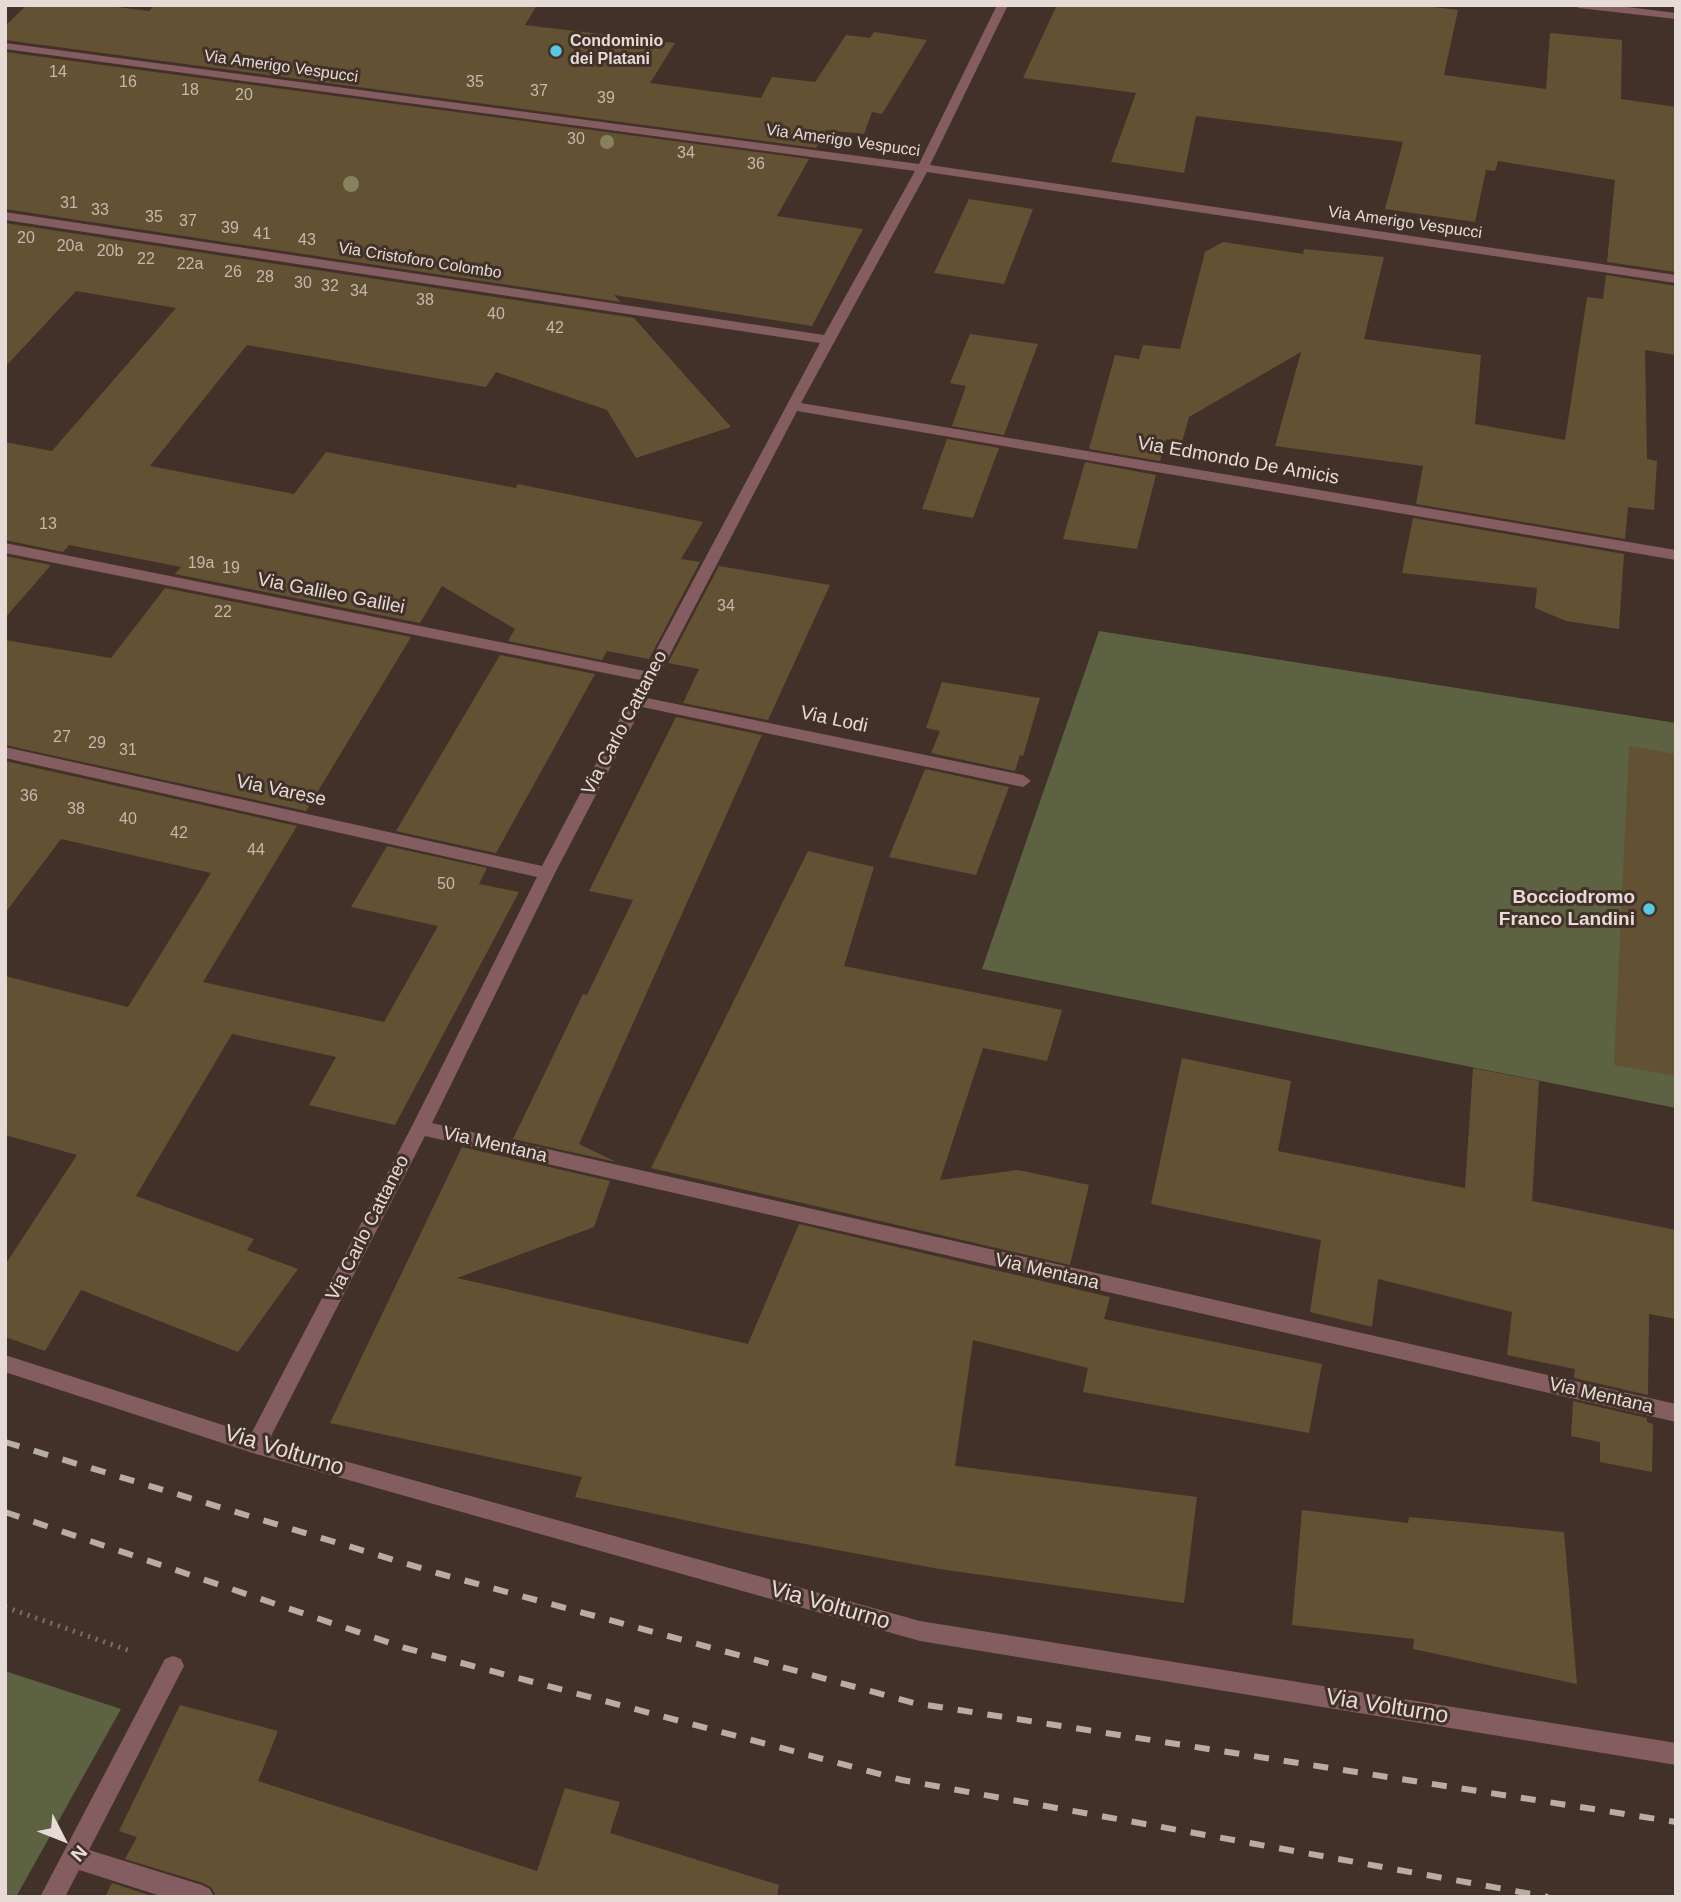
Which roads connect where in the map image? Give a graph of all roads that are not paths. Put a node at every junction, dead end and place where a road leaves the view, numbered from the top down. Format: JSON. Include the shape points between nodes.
{"nodes":[{"id":1,"x":1003,"y":5,"type":"edge"},
{"id":2,"x":1579,"y":5,"type":"edge"},
{"id":3,"x":1676,"y":16,"type":"edge"},
{"id":4,"x":5,"y":46,"type":"edge"},
{"id":5,"x":923,"y":168,"type":"junction"},
{"id":6,"x":5,"y":216,"type":"edge"},
{"id":7,"x":1676,"y":279,"type":"edge"},
{"id":8,"x":830,"y":340,"type":"junction"},
{"id":9,"x":793,"y":406,"type":"junction"},
{"id":10,"x":5,"y":548,"type":"edge"},
{"id":11,"x":1676,"y":555,"type":"edge"},
{"id":12,"x":649,"y":677,"type":"junction"},
{"id":13,"x":636,"y":701,"type":"junction"},
{"id":14,"x":5,"y":752,"type":"edge"},
{"id":15,"x":1023,"y":781,"type":"dead end"},
{"id":16,"x":547,"y":873,"type":"junction"},
{"id":17,"x":420,"y":1128,"type":"junction"},
{"id":18,"x":5,"y":1363,"type":"edge"},
{"id":19,"x":1676,"y":1413,"type":"edge"},
{"id":20,"x":256,"y":1445,"type":"junction"},
{"id":21,"x":173,"y":1666,"type":"road end"},
{"id":22,"x":1676,"y":1754,"type":"edge"},
{"id":23,"x":74,"y":1857,"type":"junction"},
{"id":24,"x":52,"y":1897,"type":"edge"},
{"id":25,"x":202,"y":1897,"type":"edge"}],
"edges":[{"from":1,"to":5,"type":"street","name":"Via Carlo Cattaneo"},
{"from":2,"to":3,"type":"street"},
{"from":4,"to":5,"type":"street","name":"Via Amerigo Vespucci"},
{"from":5,"to":7,"type":"street","name":"Via Amerigo Vespucci"},
{"from":5,"to":8,"type":"street","name":"Via Carlo Cattaneo"},
{"from":6,"to":8,"type":"street","name":"Via Cristoforo Colombo"},
{"from":8,"to":9,"type":"street","name":"Via Carlo Cattaneo"},
{"from":9,"to":11,"type":"street","name":"Via Edmondo De Amicis"},
{"from":9,"to":12,"type":"street","name":"Via Carlo Cattaneo"},
{"from":10,"to":12,"type":"street","name":"Via Galileo Galilei"},
{"from":12,"to":13,"type":"street","name":"Via Carlo Cattaneo"},
{"from":13,"to":15,"type":"street","name":"Via Lodi"},
{"from":13,"to":16,"type":"street","name":"Via Carlo Cattaneo"},
{"from":14,"to":16,"type":"street","name":"Via Varese"},
{"from":16,"to":17,"type":"street","name":"Via Carlo Cattaneo"},
{"from":17,"to":19,"type":"street","name":"Via Mentana"},
{"from":17,"to":20,"type":"street","name":"Via Carlo Cattaneo"},
{"from":18,"to":20,"type":"street","name":"Via Volturno"},
{"from":20,"to":22,"type":"street","name":"Via Volturno","via":[[920,1631]]},
{"from":21,"to":23,"type":"street"},
{"from":23,"to":24,"type":"street"},
{"from":23,"to":25,"type":"street"}]}
